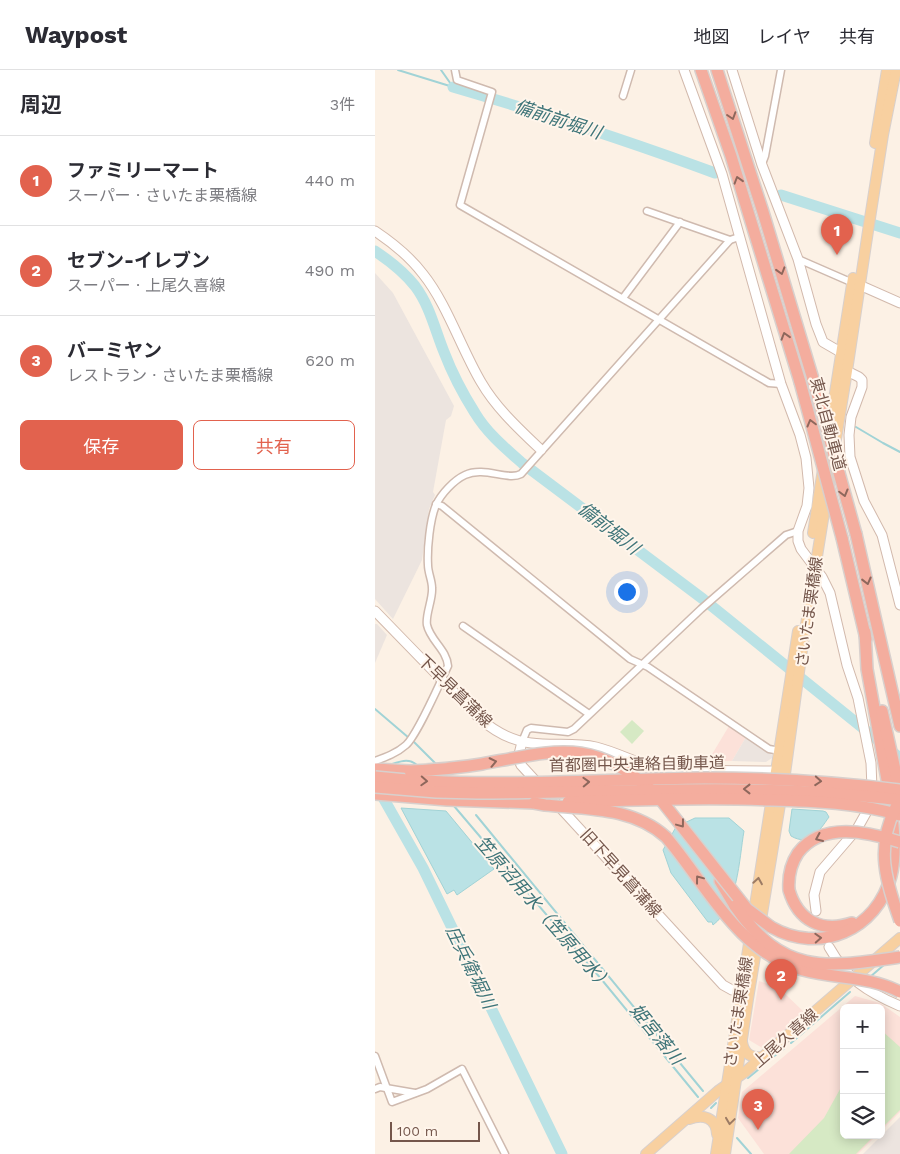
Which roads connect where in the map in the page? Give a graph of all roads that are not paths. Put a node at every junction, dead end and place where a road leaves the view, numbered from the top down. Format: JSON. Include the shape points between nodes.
{"nodes":[{"id":1,"x":455,"y":70,"type":"edge"},
{"id":2,"x":631,"y":70,"type":"edge"},
{"id":3,"x":684,"y":70,"type":"edge"},
{"id":4,"x":701,"y":70,"type":"edge"},
{"id":5,"x":717,"y":70,"type":"edge"},
{"id":6,"x":732,"y":70,"type":"edge"},
{"id":7,"x":781,"y":70,"type":"edge"},
{"id":8,"x":887,"y":70,"type":"edge"},
{"id":9,"x":896,"y":70,"type":"edge"},
{"id":10,"x":623,"y":96,"type":"dead end"},
{"id":11,"x":762,"y":165,"type":"junction"},
{"id":12,"x":647,"y":211,"type":"dead end"},
{"id":13,"x":867,"y":214,"type":"junction"},
{"id":14,"x":680,"y":222,"type":"junction"},
{"id":15,"x":375,"y":231,"type":"edge"},
{"id":16,"x":735,"y":239,"type":"junction"},
{"id":17,"x":797,"y":259,"type":"junction"},
{"id":18,"x":856,"y":284,"type":"junction"},
{"id":19,"x":623,"y":298,"type":"junction"},
{"id":20,"x":900,"y":304,"type":"edge"},
{"id":21,"x":658,"y":319,"type":"junction"},
{"id":22,"x":842,"y":353,"type":"junction"},
{"id":23,"x":847,"y":371,"type":"junction"},
{"id":24,"x":781,"y":384,"type":"junction"},
{"id":25,"x":539,"y":452,"type":"junction"},
{"id":26,"x":436,"y":504,"type":"junction"},
{"id":27,"x":798,"y":531,"type":"junction"},
{"id":28,"x":812,"y":563,"type":"junction"},
{"id":29,"x":900,"y":605,"type":"edge"},
{"id":30,"x":375,"y":611,"type":"edge"},
{"id":31,"x":463,"y":626,"type":"dead end"},
{"id":32,"x":643,"y":664,"type":"junction"},
{"id":33,"x":889,"y":675,"type":"junction"},
{"id":34,"x":441,"y":680,"type":"junction"},
{"id":35,"x":793,"y":689,"type":"junction"},
{"id":36,"x":900,"y":702,"type":"edge"},
{"id":37,"x":878,"y":711,"type":"junction"},
{"id":38,"x":589,"y":714,"type":"junction"},
{"id":39,"x":900,"y":726,"type":"edge"},
{"id":40,"x":522,"y":742,"type":"junction"},
{"id":41,"x":780,"y":751,"type":"junction"},
{"id":42,"x":375,"y":762,"type":"edge"},
{"id":43,"x":375,"y":770,"type":"edge"},
{"id":44,"x":781,"y":773,"type":"junction"},
{"id":45,"x":375,"y":777,"type":"edge"},
{"id":46,"x":375,"y":787,"type":"edge"},
{"id":47,"x":900,"y":790,"type":"edge"},
{"id":48,"x":375,"y":794,"type":"edge"},
{"id":49,"x":900,"y":800,"type":"edge"},
{"id":50,"x":534,"y":803,"type":"junction"},
{"id":51,"x":900,"y":815,"type":"edge"},
{"id":52,"x":900,"y":842,"type":"edge"},
{"id":53,"x":705,"y":856,"type":"junction"},
{"id":54,"x":873,"y":910,"type":"junction"},
{"id":55,"x":816,"y":911,"type":"dead end"},
{"id":56,"x":900,"y":921,"type":"edge"},
{"id":57,"x":900,"y":938,"type":"edge"},
{"id":58,"x":829,"y":947,"type":"dead end"},
{"id":59,"x":900,"y":957,"type":"edge"},
{"id":60,"x":853,"y":980,"type":"junction"},
{"id":61,"x":742,"y":990,"type":"junction"},
{"id":62,"x":900,"y":992,"type":"edge"},
{"id":63,"x":900,"y":1006,"type":"edge"},
{"id":64,"x":742,"y":1038,"type":"junction"},
{"id":65,"x":375,"y":1056,"type":"edge"},
{"id":66,"x":762,"y":1057,"type":"junction"},
{"id":67,"x":731,"y":1082,"type":"junction"},
{"id":68,"x":386,"y":1088,"type":"junction"},
{"id":69,"x":375,"y":1089,"type":"edge"},
{"id":70,"x":416,"y":1093,"type":"junction"},
{"id":71,"x":686,"y":1120,"type":"junction"},
{"id":72,"x":717,"y":1143,"type":"junction"},
{"id":73,"x":505,"y":1154,"type":"edge"},
{"id":74,"x":646,"y":1154,"type":"edge"},
{"id":75,"x":716,"y":1154,"type":"edge"},
{"id":76,"x":725,"y":1154,"type":"edge"}],
"edges":[{"from":1,"to":19,"type":"street","via":[[457,80],[492,92],[460,205]]},
{"from":2,"to":10,"type":"street"},
{"from":3,"to":16,"type":"street","via":[[723,174]]},
{"from":37,"to":4,"type":"highway","name":"東北自動車道","one_way":true,"bridge":true,"via":[[865,632],[800,382],[731,156]]},
{"from":5,"to":33,"type":"highway","name":"東北自動車道","one_way":true,"bridge":true,"via":[[813,379]]},
{"from":6,"to":11,"type":"street"},
{"from":7,"to":11,"type":"street"},
{"from":8,"to":13,"type":"main road","name":"さいたま栗橋線"},
{"from":9,"to":13,"type":"main road","name":"さいたま栗橋線"},
{"from":11,"to":17,"type":"street"},
{"from":12,"to":14,"type":"street"},
{"from":13,"to":18,"type":"main road","name":"さいたま栗橋線"},
{"from":14,"to":16,"type":"street"},
{"from":14,"to":19,"type":"street"},
{"from":15,"to":25,"type":"street","via":[[404,253],[423,274],[488,394]]},
{"from":16,"to":21,"type":"street"},
{"from":16,"to":24,"type":"street"},
{"from":17,"to":18,"type":"street"},
{"from":17,"to":22,"type":"street","via":[[823,342]]},
{"from":18,"to":20,"type":"street"},
{"from":18,"to":22,"type":"main road","name":"さいたま栗橋線"},
{"from":18,"to":23,"type":"main road","name":"さいたま栗橋線"},
{"from":19,"to":21,"type":"street"},
{"from":21,"to":24,"type":"street","via":[[769,383]]},
{"from":21,"to":25,"type":"street"},
{"from":22,"to":28,"type":"main road","name":"さいたま栗橋線"},
{"from":23,"to":28,"type":"main road","name":"さいたま栗橋線"},
{"from":23,"to":29,"type":"street","via":[[862,380],[851,417],[850,457],[863,501],[882,535]]},
{"from":24,"to":27,"type":"street","via":[[798,428],[809,479],[807,506]]},
{"from":25,"to":26,"type":"street","via":[[521,474],[514,477],[483,472],[466,475],[456,481]]},
{"from":26,"to":32,"type":"street","via":[[630,658]]},
{"from":26,"to":34,"type":"street","via":[[427,556],[432,587],[427,621],[428,629],[448,663]]},
{"from":27,"to":28,"type":"street","via":[[799,546]]},
{"from":27,"to":32,"type":"street","via":[[786,535]]},
{"from":28,"to":35,"type":"main road","name":"さいたま栗橋線"},
{"from":28,"to":55,"type":"street","via":[[830,593],[858,698],[871,763],[872,789],[866,813],[857,829],[820,872],[814,895]]},
{"from":30,"to":34,"type":"street","name":"下早見菖蒲線"},
{"from":31,"to":38,"type":"street"},
{"from":32,"to":38,"type":"street"},
{"from":32,"to":41,"type":"street","via":[[769,749]]},
{"from":33,"to":36,"type":"highway"},
{"from":33,"to":39,"type":"highway","name":"東北自動車道"},
{"from":34,"to":40,"type":"street","name":"下早見菖蒲線","via":[[486,724]]},
{"from":34,"to":42,"type":"street","via":[[407,744]]},
{"from":35,"to":41,"type":"main road","name":"さいたま栗橋線"},
{"from":35,"to":44,"type":"main road","name":"さいたま栗橋線"},
{"from":37,"to":47,"type":"highway","name":"東北自動車道"},
{"from":37,"to":54,"type":"highway","via":[[891,803],[894,854],[891,876]]},
{"from":38,"to":40,"type":"street","via":[[570,732],[529,729]]},
{"from":40,"to":44,"type":"street","name":"下早見菖蒲線","via":[[591,746],[666,770]]},
{"from":40,"to":61,"type":"street","name":"旧下早見菖蒲線","via":[[518,758],[521,765],[723,985]]},
{"from":41,"to":44,"type":"main road","name":"さいたま栗橋線"},
{"from":43,"to":53,"type":"highway","one_way":true,"bridge":true,"via":[[454,768],[555,751],[599,757],[631,772],[646,785],[666,805]]},
{"from":61,"to":44,"type":"main road","name":"さいたま栗橋線","one_way":true},
{"from":44,"to":64,"type":"main road","name":"さいたま栗橋線"},
{"from":45,"to":47,"type":"highway","name":"首都圏中央連絡自動車道","one_way":true,"bridge":true,"via":[[429,782],[758,779],[846,783]]},
{"from":49,"to":46,"type":"highway","name":"首都圏中央連絡自動車道","one_way":true,"bridge":true,"via":[[857,794],[757,789],[436,792]]},
{"from":48,"to":50,"type":"highway"},
{"from":49,"to":56,"type":"highway","bridge":true,"via":[[888,824],[884,854]]},
{"from":50,"to":51,"type":"highway","bridge":true,"via":[[760,799],[852,805]]},
{"from":62,"to":50,"type":"highway","one_way":true,"bridge":true,"via":[[869,981],[804,970],[760,950],[725,915],[666,837],[640,819]]},
{"from":52,"to":54,"type":"highway","one_way":true,"bridge":true,"via":[[872,834],[836,832],[809,842],[796,856],[789,872],[791,898],[800,913],[815,923],[845,925]]},
{"from":53,"to":54,"type":"highway","one_way":true,"bridge":true,"via":[[747,908],[771,928],[796,937],[818,939],[838,935],[856,926]]},
{"from":53,"to":59,"type":"highway","bridge":true,"via":[[746,922],[778,951],[822,964]]},
{"from":57,"to":60,"type":"main road","name":"上尾久喜線"},
{"from":58,"to":60,"type":"street"},
{"from":60,"to":63,"type":"street"},
{"from":60,"to":66,"type":"main road","name":"上尾久喜線"},
{"from":61,"to":67,"type":"main road","name":"さいたま栗橋線"},
{"from":64,"to":66,"type":"main road","via":[[748,1055]]},
{"from":64,"to":67,"type":"main road","name":"さいたま栗橋線"},
{"from":65,"to":68,"type":"street"},
{"from":66,"to":67,"type":"main road","name":"上尾久喜線"},
{"from":67,"to":71,"type":"main road","name":"上尾久喜線"},
{"from":67,"to":72,"type":"main road","name":"さいたま栗橋線"},
{"from":67,"to":76,"type":"main road","name":"さいたま栗橋線","one_way":true},
{"from":68,"to":69,"type":"street"},
{"from":68,"to":70,"type":"street"},
{"from":68,"to":70,"type":"street","via":[[392,1102]]},
{"from":70,"to":73,"type":"street","via":[[462,1069]]},
{"from":71,"to":72,"type":"main road","via":[[699,1116],[710,1119],[717,1130]]},
{"from":71,"to":74,"type":"main road","name":"上尾久喜線"},
{"from":72,"to":75,"type":"main road","name":"さいたま栗橋線"}]}
